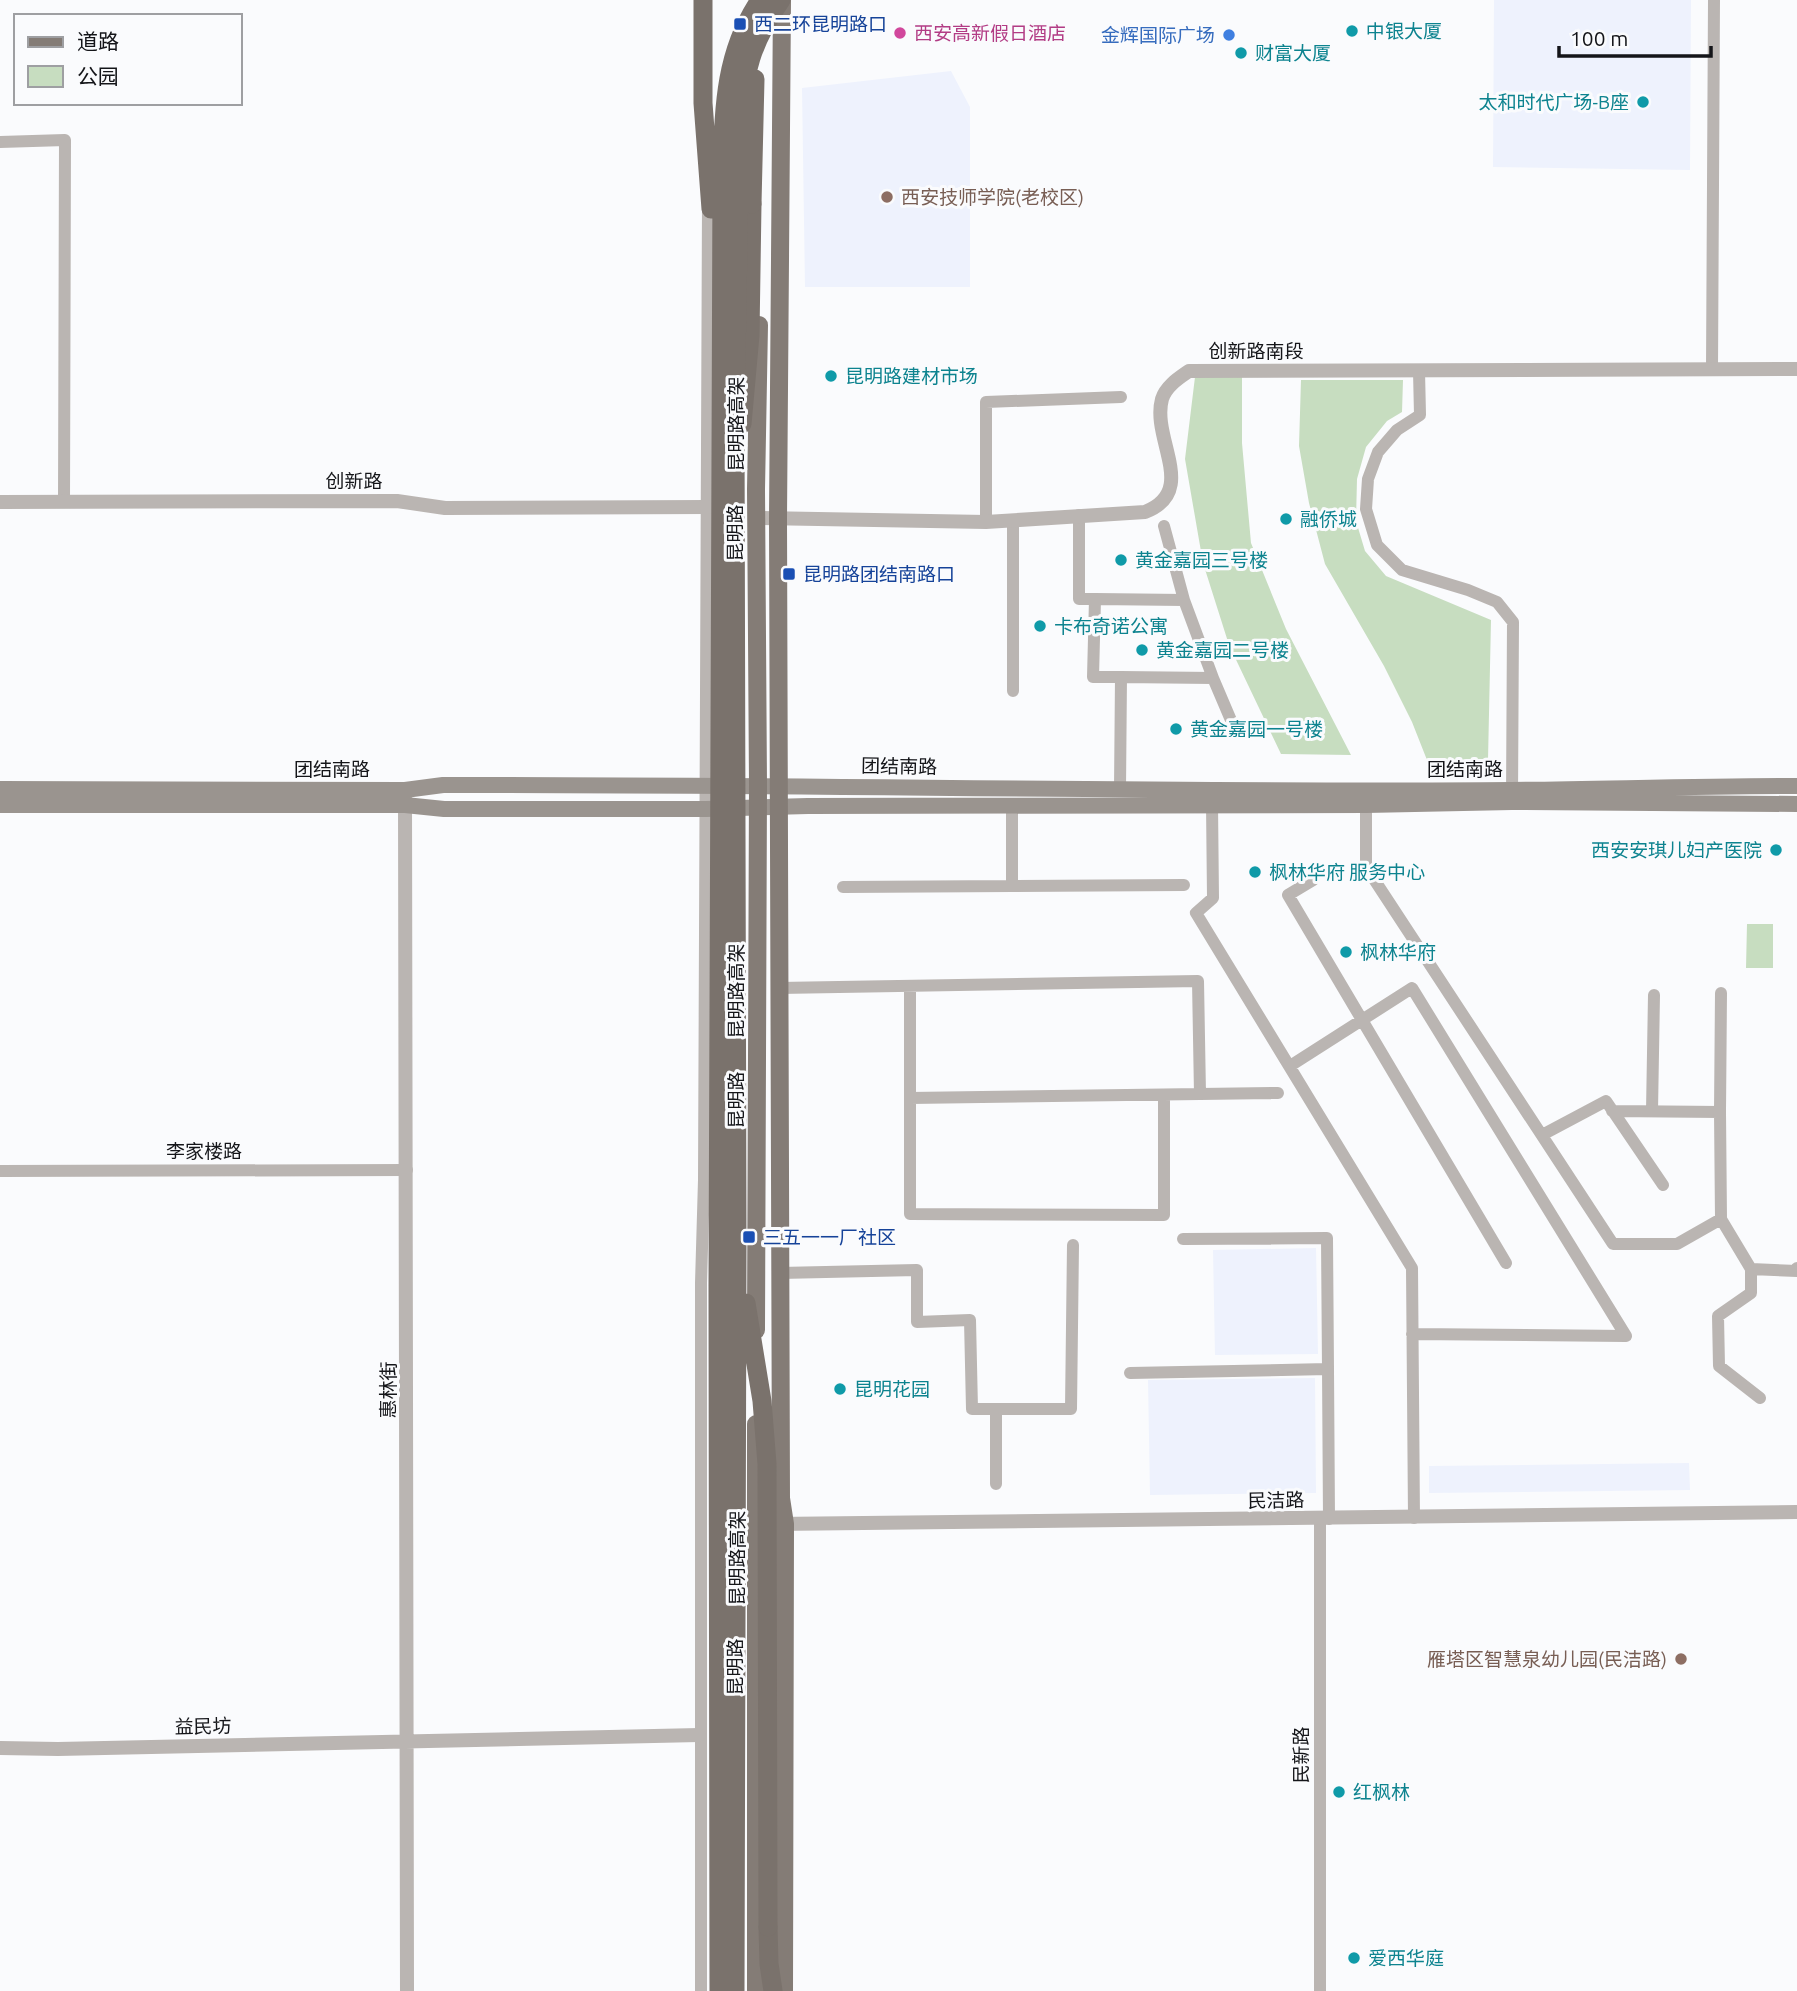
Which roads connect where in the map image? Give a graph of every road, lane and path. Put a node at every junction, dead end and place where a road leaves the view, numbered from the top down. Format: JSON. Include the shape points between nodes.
{"nodes":[{"id":1,"x":704,"y":0,"type":"edge"},
{"id":2,"x":757,"y":0,"type":"edge"},
{"id":3,"x":781,"y":0,"type":"edge"},
{"id":4,"x":1714,"y":0,"type":"edge"},
{"id":5,"x":763,"y":134,"type":"junction"},
{"id":6,"x":708,"y":136,"type":"junction"},
{"id":7,"x":0,"y":142,"type":"edge"},
{"id":8,"x":1712,"y":369,"type":"junction"},
{"id":9,"x":1797,"y":369,"type":"edge"},
{"id":10,"x":720,"y":370,"type":"junction"},
{"id":11,"x":1419,"y":371,"type":"junction"},
{"id":12,"x":1121,"y":397,"type":"dead end"},
{"id":13,"x":735,"y":488,"type":"junction"},
{"id":14,"x":0,"y":502,"type":"edge"},
{"id":15,"x":64,"y":502,"type":"junction"},
{"id":16,"x":708,"y":507,"type":"junction"},
{"id":17,"x":1079,"y":515,"type":"junction"},
{"id":18,"x":756,"y":518,"type":"junction"},
{"id":19,"x":778,"y":519,"type":"junction"},
{"id":20,"x":1013,"y":520,"type":"junction"},
{"id":21,"x":986,"y":522,"type":"junction"},
{"id":22,"x":1164,"y":526,"type":"dead end"},
{"id":23,"x":1095,"y":598,"type":"junction"},
{"id":24,"x":1184,"y":600,"type":"junction"},
{"id":25,"x":1121,"y":677,"type":"junction"},
{"id":26,"x":1213,"y":678,"type":"junction"},
{"id":27,"x":1013,"y":691,"type":"dead end"},
{"id":28,"x":1236,"y":732,"type":"dead end"},
{"id":29,"x":706,"y":785,"type":"junction"},
{"id":30,"x":758,"y":785,"type":"junction"},
{"id":31,"x":779,"y":786,"type":"junction"},
{"id":32,"x":1797,"y":786,"type":"edge"},
{"id":33,"x":0,"y":789,"type":"edge"},
{"id":34,"x":1120,"y":789,"type":"junction"},
{"id":35,"x":1511,"y":796,"type":"junction"},
{"id":36,"x":405,"y":798,"type":"junction"},
{"id":37,"x":1212,"y":804,"type":"junction"},
{"id":38,"x":1797,"y":804,"type":"edge"},
{"id":39,"x":0,"y":805,"type":"edge"},
{"id":40,"x":1012,"y":805,"type":"junction"},
{"id":41,"x":1366,"y":805,"type":"junction"},
{"id":42,"x":779,"y":806,"type":"junction"},
{"id":43,"x":706,"y":808,"type":"junction"},
{"id":44,"x":758,"y":808,"type":"junction"},
{"id":45,"x":1313,"y":880,"type":"dead end"},
{"id":46,"x":1184,"y":884,"type":"dead end"},
{"id":47,"x":1012,"y":886,"type":"junction"},
{"id":48,"x":843,"y":887,"type":"dead end"},
{"id":49,"x":910,"y":986,"type":"junction"},
{"id":50,"x":779,"y":988,"type":"junction"},
{"id":51,"x":1721,"y":993,"type":"dead end"},
{"id":52,"x":1654,"y":995,"type":"dead end"},
{"id":53,"x":1363,"y":1019,"type":"junction"},
{"id":54,"x":1290,"y":1066,"type":"junction"},
{"id":55,"x":1278,"y":1093,"type":"dead end"},
{"id":56,"x":1200,"y":1094,"type":"junction"},
{"id":57,"x":1164,"y":1095,"type":"junction"},
{"id":58,"x":910,"y":1098,"type":"junction"},
{"id":59,"x":1612,"y":1111,"type":"junction"},
{"id":60,"x":1652,"y":1111,"type":"junction"},
{"id":61,"x":1720,"y":1112,"type":"junction"},
{"id":62,"x":1542,"y":1135,"type":"junction"},
{"id":63,"x":407,"y":1170,"type":"junction"},
{"id":64,"x":0,"y":1171,"type":"edge"},
{"id":65,"x":1663,"y":1185,"type":"dead end"},
{"id":66,"x":1721,"y":1219,"type":"junction"},
{"id":67,"x":1183,"y":1239,"type":"dead end"},
{"id":68,"x":737,"y":1243,"type":"junction"},
{"id":69,"x":1073,"y":1245,"type":"dead end"},
{"id":70,"x":1506,"y":1263,"type":"dead end"},
{"id":71,"x":1797,"y":1268,"type":"edge"},
{"id":72,"x":1751,"y":1269,"type":"junction"},
{"id":73,"x":780,"y":1273,"type":"junction"},
{"id":74,"x":1412,"y":1335,"type":"junction"},
{"id":75,"x":1328,"y":1369,"type":"junction"},
{"id":76,"x":1130,"y":1373,"type":"dead end"},
{"id":77,"x":1760,"y":1398,"type":"dead end"},
{"id":78,"x":996,"y":1409,"type":"junction"},
{"id":79,"x":996,"y":1484,"type":"dead end"},
{"id":80,"x":1797,"y":1512,"type":"edge"},
{"id":81,"x":1414,"y":1518,"type":"junction"},
{"id":82,"x":1324,"y":1519,"type":"junction"},
{"id":83,"x":756,"y":1524,"type":"junction"},
{"id":84,"x":785,"y":1524,"type":"junction"},
{"id":85,"x":756,"y":1734,"type":"junction"},
{"id":86,"x":699,"y":1735,"type":"junction"},
{"id":87,"x":407,"y":1740,"type":"junction"},
{"id":88,"x":0,"y":1748,"type":"edge"},
{"id":89,"x":710,"y":1990,"type":"edge"},
{"id":90,"x":407,"y":1991,"type":"edge"},
{"id":91,"x":736,"y":1991,"type":"edge"},
{"id":92,"x":756,"y":1991,"type":"edge"},
{"id":93,"x":772,"y":1991,"type":"edge"},
{"id":94,"x":784,"y":1991,"type":"edge"},
{"id":95,"x":1320,"y":1991,"type":"edge"}],
"edges":[{"from":1,"to":6,"type":"street","name":"昆明路"},
{"from":1,"to":10,"type":"highway","bridge":true,"via":[[703,103],[712,222],[712,307]]},
{"from":2,"to":5,"type":"main road","name":"昆明路"},
{"from":2,"to":10,"type":"highway","name":"昆明路高架","bridge":true,"via":[[730,66],[725,96]]},
{"from":2,"to":13,"type":"highway","bridge":true,"via":[[750,335]]},
{"from":3,"to":13,"type":"highway","name":"昆明路高架","bridge":true,"via":[[747,64],[742,87]]},
{"from":3,"to":19,"type":"main road"},
{"from":4,"to":8,"type":"street"},
{"from":5,"to":6,"type":"street"},
{"from":5,"to":18,"type":"main road","name":"昆明路"},
{"from":6,"to":16,"type":"street","name":"昆明路"},
{"from":7,"to":15,"type":"street","via":[[65,140]]},
{"from":8,"to":9,"type":"street","name":"创新路南段"},
{"from":8,"to":11,"type":"street","name":"创新路南段"},
{"from":10,"to":89,"type":"highway","name":"昆明路高架","bridge":true,"via":[[718,1286]]},
{"from":11,"to":17,"type":"street","name":"创新路南段","via":[[1189,371],[1163,397],[1160,415],[1173,485],[1168,498],[1146,512]]},
{"from":11,"to":35,"type":"street","via":[[1420,415],[1397,430],[1378,452],[1368,479],[1366,509],[1377,545],[1402,570],[1497,602],[1513,622]]},
{"from":12,"to":21,"type":"street","via":[[986,401]]},
{"from":13,"to":68,"type":"highway","name":"昆明路高架","bridge":true},
{"from":14,"to":15,"type":"street","name":"创新路"},
{"from":15,"to":16,"type":"street","name":"创新路"},
{"from":16,"to":18,"type":"street"},
{"from":16,"to":29,"type":"street","name":"昆明路"},
{"from":17,"to":20,"type":"street","name":"创新路南段"},
{"from":17,"to":23,"type":"street","via":[[1079,598]]},
{"from":18,"to":19,"type":"street","name":"创新路南段"},
{"from":18,"to":30,"type":"main road","name":"昆明路"},
{"from":19,"to":21,"type":"street","name":"创新路南段"},
{"from":19,"to":31,"type":"main road"},
{"from":20,"to":21,"type":"street","name":"创新路南段"},
{"from":20,"to":27,"type":"street"},
{"from":22,"to":24,"type":"street"},
{"from":23,"to":24,"type":"street"},
{"from":23,"to":25,"type":"street","via":[[1093,677]]},
{"from":24,"to":26,"type":"street"},
{"from":25,"to":26,"type":"street"},
{"from":25,"to":34,"type":"street"},
{"from":26,"to":28,"type":"street"},
{"from":29,"to":30,"type":"main road","name":"团结南路"},
{"from":29,"to":36,"type":"main road","name":"团结南路","via":[[443,785]]},
{"from":29,"to":43,"type":"street","name":"昆明路"},
{"from":30,"to":31,"type":"main road","name":"团结南路"},
{"from":30,"to":44,"type":"main road","name":"昆明路"},
{"from":31,"to":34,"type":"main road","name":"团结南路"},
{"from":31,"to":42,"type":"main road"},
{"from":32,"to":35,"type":"main road","name":"团结南路"},
{"from":33,"to":36,"type":"main road","name":"团结南路"},
{"from":34,"to":35,"type":"main road","name":"团结南路"},
{"from":35,"to":38,"type":"main road","name":"团结南路"},
{"from":35,"to":41,"type":"main road","name":"团结南路"},
{"from":36,"to":39,"type":"main road","name":"团结南路"},
{"from":36,"to":43,"type":"main road","name":"团结南路","via":[[444,809]]},
{"from":36,"to":63,"type":"street","name":"惠林街"},
{"from":37,"to":40,"type":"main road","name":"团结南路"},
{"from":37,"to":41,"type":"main road","name":"团结南路"},
{"from":37,"to":54,"type":"street","via":[[1213,898],[1196,913]]},
{"from":40,"to":42,"type":"main road","name":"团结南路"},
{"from":40,"to":47,"type":"street"},
{"from":41,"to":62,"type":"street","via":[[1366,867]]},
{"from":42,"to":44,"type":"main road","name":"团结南路"},
{"from":42,"to":50,"type":"main road"},
{"from":43,"to":44,"type":"main road","name":"团结南路"},
{"from":43,"to":86,"type":"street","name":"昆明路"},
{"from":44,"to":83,"type":"main road","name":"昆明路"},
{"from":45,"to":53,"type":"street","via":[[1288,895]]},
{"from":46,"to":47,"type":"street"},
{"from":47,"to":48,"type":"street"},
{"from":49,"to":50,"type":"street"},
{"from":49,"to":56,"type":"street","via":[[1198,981]]},
{"from":49,"to":58,"type":"street"},
{"from":50,"to":73,"type":"main road"},
{"from":51,"to":61,"type":"street"},
{"from":52,"to":60,"type":"street"},
{"from":53,"to":54,"type":"street"},
{"from":53,"to":70,"type":"street"},
{"from":53,"to":74,"type":"street","via":[[1412,988],[1626,1336]]},
{"from":54,"to":74,"type":"street","via":[[1412,1268]]},
{"from":55,"to":56,"type":"street"},
{"from":56,"to":57,"type":"street"},
{"from":57,"to":58,"type":"street"},
{"from":57,"to":58,"type":"street","via":[[1164,1215],[910,1214]]},
{"from":59,"to":60,"type":"street"},
{"from":59,"to":62,"type":"street","via":[[1606,1101]]},
{"from":59,"to":65,"type":"street"},
{"from":60,"to":61,"type":"street"},
{"from":61,"to":66,"type":"street"},
{"from":62,"to":66,"type":"street","via":[[1613,1244],[1676,1244]]},
{"from":63,"to":64,"type":"street","name":"李家楼路"},
{"from":63,"to":87,"type":"street","name":"惠林街"},
{"from":66,"to":72,"type":"street"},
{"from":67,"to":75,"type":"street","name":"民新路","via":[[1327,1238]]},
{"from":68,"to":91,"type":"highway","name":"昆明路高架","bridge":true},
{"from":68,"to":93,"type":"highway","bridge":true,"via":[[766,1455]]},
{"from":69,"to":78,"type":"street","via":[[1071,1409]]},
{"from":71,"to":72,"type":"street"},
{"from":72,"to":77,"type":"street","via":[[1751,1293],[1718,1316],[1719,1366]]},
{"from":73,"to":78,"type":"street","via":[[917,1270],[917,1322],[970,1320],[972,1409]]},
{"from":73,"to":84,"type":"main road"},
{"from":74,"to":81,"type":"street"},
{"from":75,"to":76,"type":"street"},
{"from":75,"to":82,"type":"street","name":"民新路"},
{"from":78,"to":79,"type":"street"},
{"from":80,"to":81,"type":"street","name":"民洁路"},
{"from":81,"to":82,"type":"street","name":"民洁路"},
{"from":82,"to":84,"type":"street","name":"民洁路"},
{"from":82,"to":95,"type":"street","name":"民新路"},
{"from":83,"to":84,"type":"street","name":"民洁路"},
{"from":83,"to":85,"type":"main road","name":"昆明路"},
{"from":84,"to":94,"type":"main road"},
{"from":85,"to":86,"type":"street"},
{"from":85,"to":92,"type":"main road","name":"昆明路"},
{"from":86,"to":87,"type":"street","name":"益民坊"},
{"from":86,"to":89,"type":"street","name":"昆明路"},
{"from":87,"to":88,"type":"street","name":"益民坊"},
{"from":87,"to":90,"type":"street","name":"惠林街"}]}
